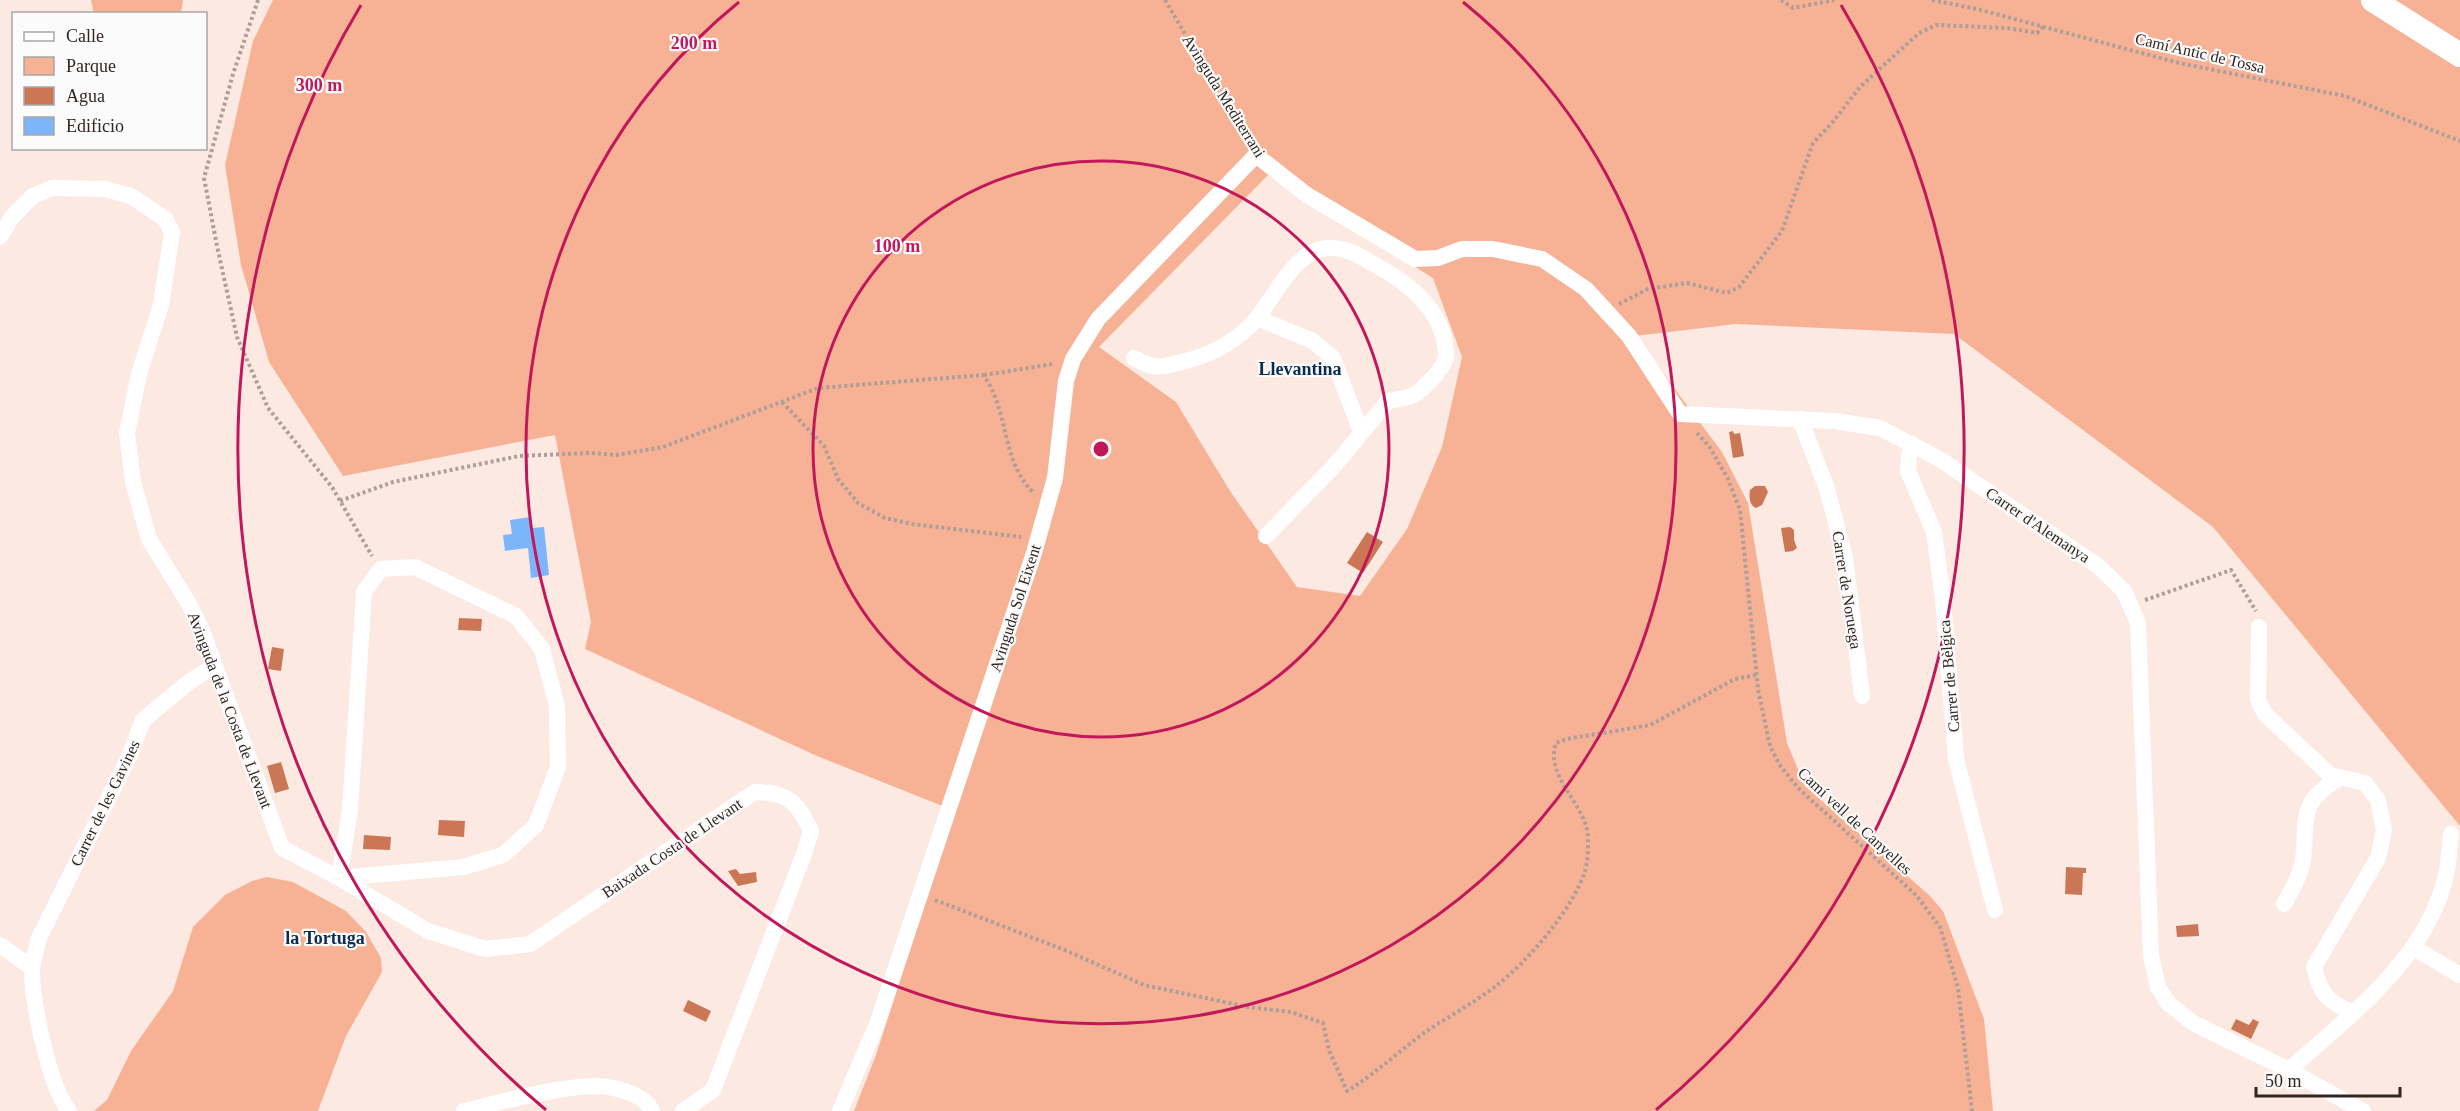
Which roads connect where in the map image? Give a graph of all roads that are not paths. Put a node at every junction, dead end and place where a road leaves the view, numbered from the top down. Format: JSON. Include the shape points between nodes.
{"nodes":[{"id":1,"x":2373,"y":0,"type":"edge"},
{"id":2,"x":2460,"y":55,"type":"edge"},
{"id":3,"x":1256,"y":154,"type":"joint"},
{"id":4,"x":0,"y":237,"type":"edge"},
{"id":5,"x":1415,"y":259,"type":"junction"},
{"id":6,"x":1404,"y":281,"type":"junction"},
{"id":7,"x":1257,"y":318,"type":"junction"},
{"id":8,"x":1134,"y":358,"type":"dead end"},
{"id":9,"x":1800,"y":419,"type":"junction"},
{"id":10,"x":1361,"y":432,"type":"junction"},
{"id":11,"x":1912,"y":444,"type":"junction"},
{"id":12,"x":1266,"y":536,"type":"dead end"},
{"id":13,"x":2259,"y":627,"type":"road end"},
{"id":14,"x":214,"y":666,"type":"junction"},
{"id":15,"x":1862,"y":696,"type":"dead end"},
{"id":16,"x":2338,"y":778,"type":"junction"},
{"id":17,"x":2451,"y":834,"type":"dead end"},
{"id":18,"x":339,"y":878,"type":"junction"},
{"id":19,"x":2284,"y":904,"type":"dead end"},
{"id":20,"x":1995,"y":910,"type":"dead end"},
{"id":21,"x":0,"y":945,"type":"edge"},
{"id":22,"x":2414,"y":948,"type":"junction"},
{"id":23,"x":32,"y":968,"type":"junction"},
{"id":24,"x":2460,"y":975,"type":"edge"},
{"id":25,"x":2352,"y":1012,"type":"junction"},
{"id":26,"x":2289,"y":1070,"type":"junction"},
{"id":27,"x":69,"y":1111,"type":"edge"},
{"id":28,"x":464,"y":1111,"type":"edge"},
{"id":29,"x":652,"y":1111,"type":"edge"},
{"id":30,"x":683,"y":1111,"type":"edge"},
{"id":31,"x":840,"y":1111,"type":"edge"},
{"id":32,"x":2363,"y":1111,"type":"edge"}],
"edges":[{"from":1,"to":2,"type":"main road"},
{"from":3,"to":5,"type":"street","name":"Avinguda Mediterrani","via":[[1307,195]]},
{"from":3,"to":31,"type":"street","name":"Avinguda Sol Eixent","via":[[1098,318],[1071,366],[1050,500],[877,1024]]},
{"from":4,"to":14,"type":"street","name":"Avinguda de la Costa de Llevant","via":[[12,217],[33,196],[52,188],[105,189],[131,196],[165,219],[172,232],[161,304],[127,433],[133,482],[149,539],[189,604]]},
{"from":5,"to":6,"type":"street"},
{"from":5,"to":9,"type":"street","name":"Carrer d'Alemanya","via":[[1438,258],[1462,249],[1493,249],[1542,259],[1586,289],[1629,336],[1680,414]]},
{"from":6,"to":7,"type":"street","via":[[1346,248],[1322,247],[1297,263]]},
{"from":6,"to":10,"type":"street","via":[[1431,309],[1443,331],[1446,357],[1436,375],[1414,397],[1388,401]]},
{"from":7,"to":8,"type":"street","via":[[1227,344],[1201,357],[1151,367]]},
{"from":7,"to":10,"type":"street","via":[[1313,341],[1333,358]]},
{"from":9,"to":11,"type":"street","name":"Carrer d'Alemanya","via":[[1880,428]]},
{"from":9,"to":15,"type":"street","name":"Carrer de Noruega","via":[[1827,489],[1845,557]]},
{"from":10,"to":12,"type":"street"},
{"from":11,"to":20,"type":"street","name":"Carrer de Bèlgica","via":[[1908,471],[1934,532],[1956,759]]},
{"from":11,"to":26,"type":"street","name":"Carrer d'Alemanya","via":[[2098,566],[2124,591],[2138,623],[2151,956],[2158,987],[2168,1003],[2193,1023]]},
{"from":13,"to":16,"type":"street","via":[[2261,707],[2330,775]]},
{"from":14,"to":18,"type":"street","name":"Avinguda de la Costa de Llevant","via":[[282,848]]},
{"from":14,"to":23,"type":"street","name":"Carrer de les Gavines","via":[[143,720],[130,755],[39,938]]},
{"from":16,"to":19,"type":"street","via":[[2305,812],[2302,862]]},
{"from":16,"to":25,"type":"street","via":[[2365,783],[2378,800],[2384,830],[2378,858],[2314,967],[2319,986],[2333,1004]]},
{"from":17,"to":22,"type":"street","via":[[2446,875]]},
{"from":18,"to":18,"type":"street","via":[[462,867],[502,855],[536,825],[558,767],[557,706],[542,649],[516,616],[415,567],[381,569],[364,592],[350,810]]},
{"from":18,"to":30,"type":"street","name":"Baixada Costa de Llevant","via":[[428,931],[485,949],[530,944],[755,792],[786,797],[800,809],[811,831],[804,854],[713,1090]]},
{"from":21,"to":23,"type":"street"},
{"from":22,"to":24,"type":"street"},
{"from":22,"to":25,"type":"street"},
{"from":23,"to":27,"type":"street","via":[[49,1066]]},
{"from":25,"to":26,"type":"street"},
{"from":26,"to":32,"type":"street","name":"Carrer d'Alemanya"},
{"from":28,"to":29,"type":"street","via":[[597,1086],[628,1092],[649,1104]]}]}
